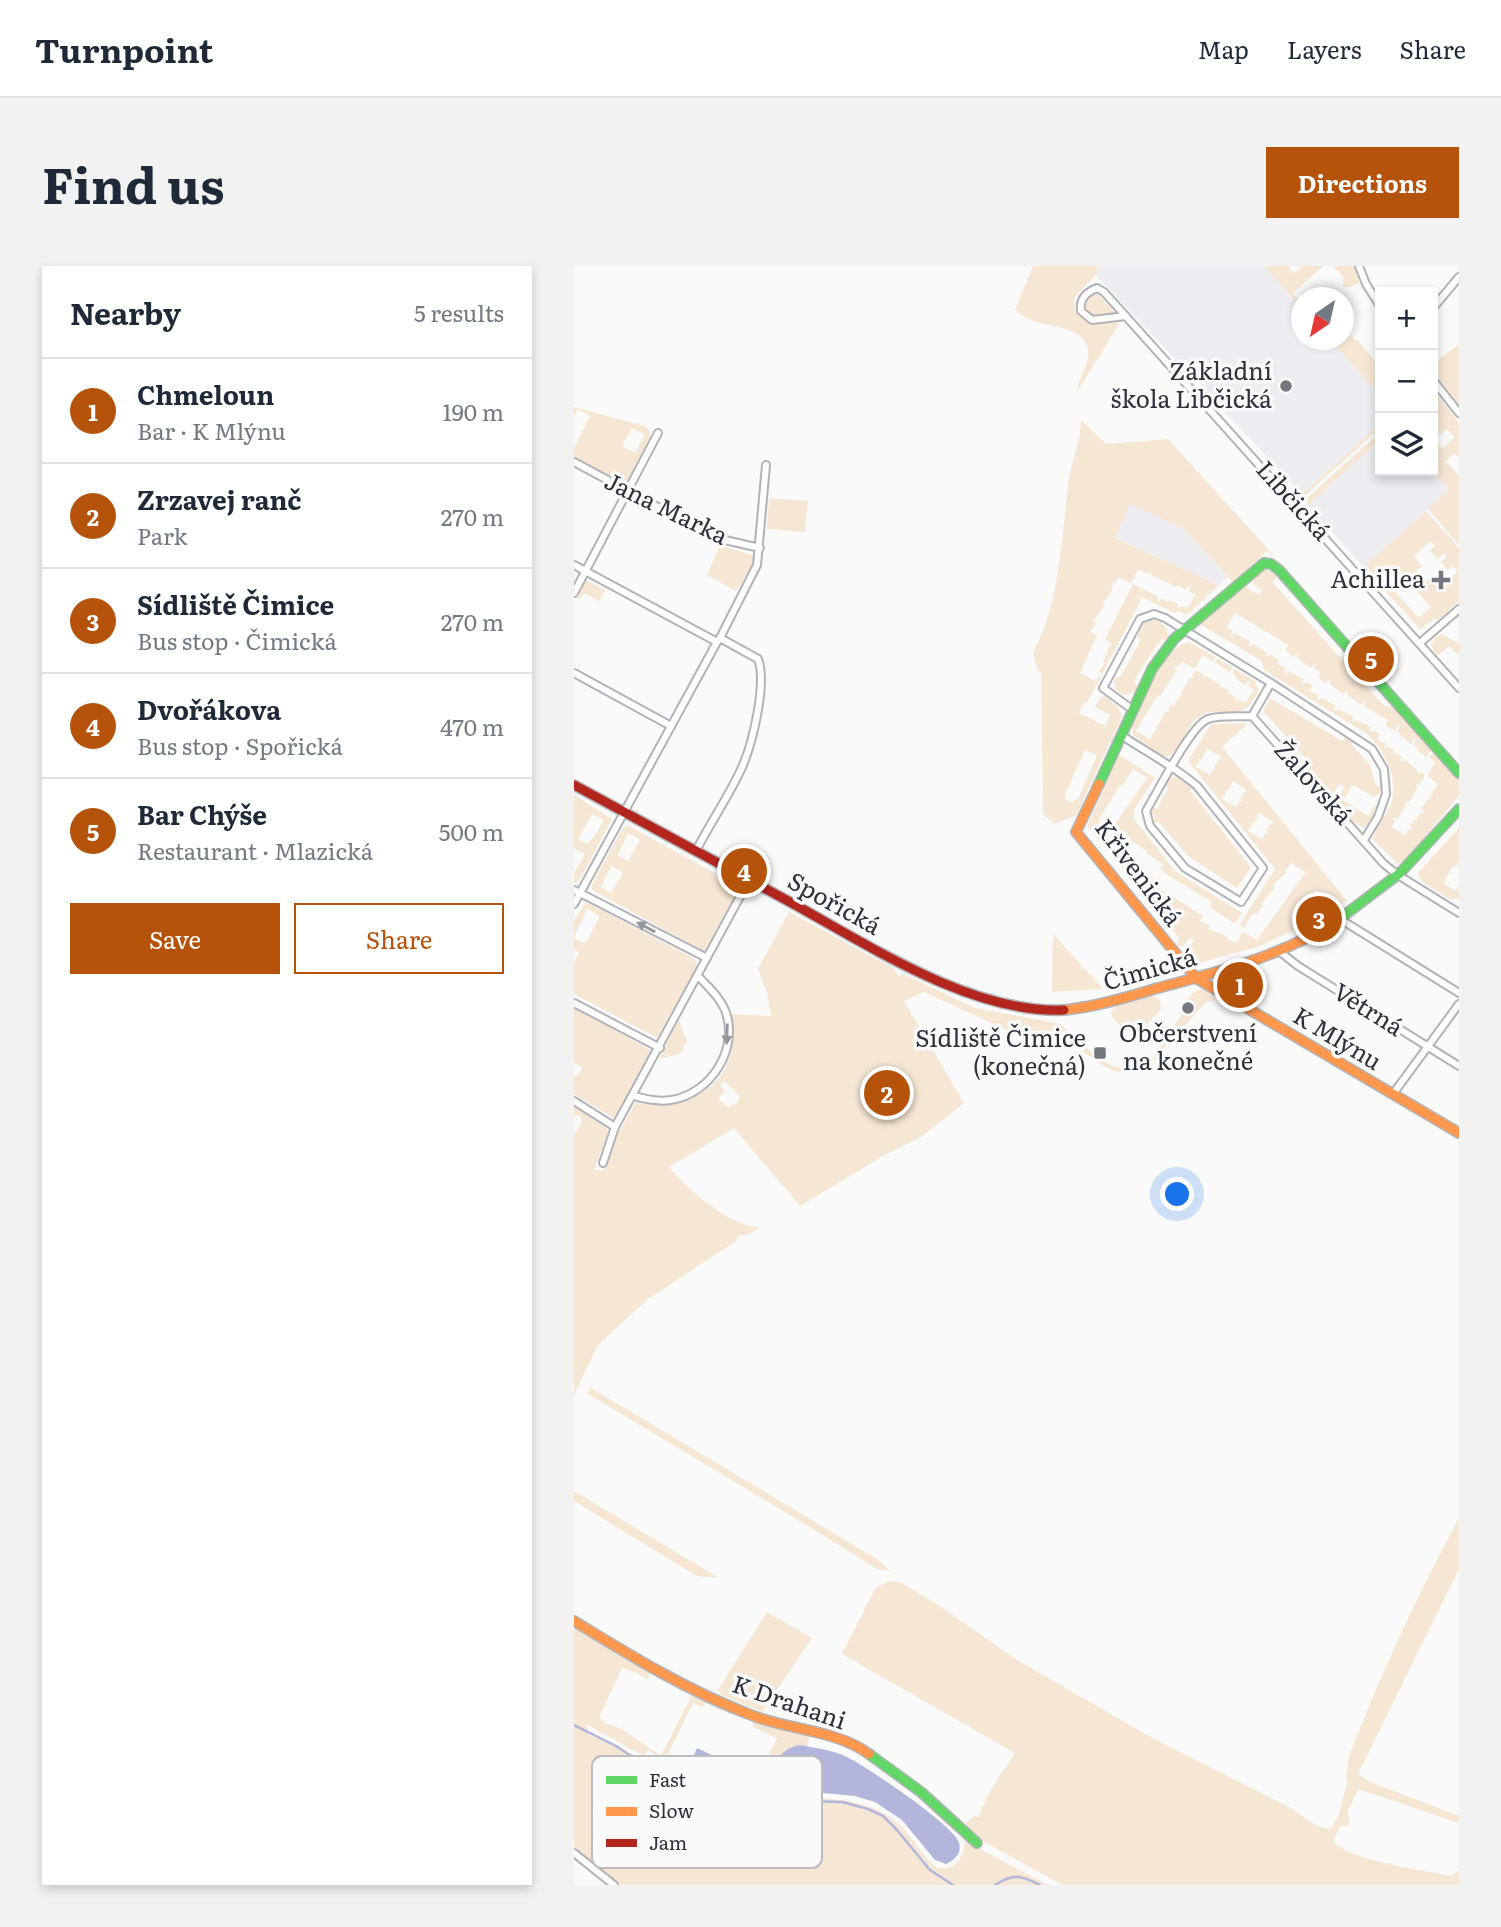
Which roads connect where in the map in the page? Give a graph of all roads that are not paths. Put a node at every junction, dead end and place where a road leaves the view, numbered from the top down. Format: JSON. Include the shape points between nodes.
{"nodes":[{"id":1,"x":1359,"y":266,"type":"edge"},
{"id":2,"x":1459,"y":277,"type":"edge"},
{"id":3,"x":1375,"y":298,"type":"edge"},
{"id":4,"x":1438,"y":302,"type":"edge"},
{"id":5,"x":1126,"y":316,"type":"junction"},
{"id":6,"x":1438,"y":386,"type":"edge"},
{"id":7,"x":1459,"y":413,"type":"edge"},
{"id":8,"x":658,"y":433,"type":"dead end"},
{"id":9,"x":574,"y":462,"type":"edge"},
{"id":10,"x":766,"y":464,"type":"dead end"},
{"id":11,"x":629,"y":491,"type":"junction"},
{"id":12,"x":761,"y":548,"type":"junction"},
{"id":13,"x":574,"y":565,"type":"edge"},
{"id":14,"x":586,"y":571,"type":"junction"},
{"id":15,"x":574,"y":593,"type":"edge"},
{"id":16,"x":1459,"y":609,"type":"edge"},
{"id":17,"x":1185,"y":631,"type":"junction"},
{"id":18,"x":719,"y":640,"type":"junction"},
{"id":19,"x":1420,"y":643,"type":"junction"},
{"id":20,"x":574,"y":673,"type":"edge"},
{"id":21,"x":1271,"y":683,"type":"junction"},
{"id":22,"x":1459,"y":688,"type":"edge"},
{"id":23,"x":1133,"y":710,"type":"junction"},
{"id":24,"x":1252,"y":716,"type":"junction"},
{"id":25,"x":671,"y":726,"type":"junction"},
{"id":26,"x":1121,"y":736,"type":"junction"},
{"id":27,"x":1171,"y":768,"type":"junction"},
{"id":28,"x":1459,"y":773,"type":"edge"},
{"id":29,"x":574,"y":785,"type":"edge"},
{"id":30,"x":1459,"y":809,"type":"edge"},
{"id":31,"x":624,"y":812,"type":"junction"},
{"id":32,"x":1364,"y":840,"type":"junction"},
{"id":33,"x":696,"y":850,"type":"junction"},
{"id":34,"x":1398,"y":875,"type":"junction"},
{"id":35,"x":749,"y":880,"type":"junction"},
{"id":36,"x":577,"y":891,"type":"edge"},
{"id":37,"x":574,"y":904,"type":"edge"},
{"id":38,"x":1459,"y":904,"type":"edge"},
{"id":39,"x":1450,"y":908,"type":"junction"},
{"id":40,"x":1459,"y":914,"type":"edge"},
{"id":41,"x":1340,"y":919,"type":"junction"},
{"id":42,"x":1279,"y":951,"type":"junction"},
{"id":43,"x":707,"y":958,"type":"junction"},
{"id":44,"x":698,"y":976,"type":"junction"},
{"id":45,"x":1196,"y":978,"type":"junction"},
{"id":46,"x":1459,"y":993,"type":"edge"},
{"id":47,"x":574,"y":1003,"type":"edge"},
{"id":48,"x":1459,"y":1004,"type":"edge"},
{"id":49,"x":1049,"y":1012,"type":"joint"},
{"id":50,"x":1427,"y":1047,"type":"junction"},
{"id":51,"x":660,"y":1048,"type":"junction"},
{"id":52,"x":1459,"y":1066,"type":"edge"},
{"id":53,"x":1393,"y":1094,"type":"junction"},
{"id":54,"x":634,"y":1096,"type":"junction"},
{"id":55,"x":574,"y":1101,"type":"edge"},
{"id":56,"x":615,"y":1127,"type":"junction"},
{"id":57,"x":1459,"y":1133,"type":"edge"},
{"id":58,"x":603,"y":1163,"type":"dead end"},
{"id":59,"x":574,"y":1621,"type":"edge"},
{"id":60,"x":977,"y":1843,"type":"dead end"},
{"id":61,"x":574,"y":1853,"type":"edge"},
{"id":62,"x":592,"y":1867,"type":"edge"},
{"id":63,"x":593,"y":1868,"type":"edge"},
{"id":64,"x":614,"y":1885,"type":"edge"}],
"edges":[{"from":1,"to":3,"type":"street"},
{"from":2,"to":4,"type":"street"},
{"from":5,"to":5,"type":"street","name":"Libčická","via":[[1097,288],[1081,302],[1081,311],[1092,320]]},
{"from":5,"to":19,"type":"street","name":"Libčická"},
{"from":6,"to":7,"type":"street"},
{"from":8,"to":11,"type":"street"},
{"from":9,"to":11,"type":"street","name":"Jana Marka"},
{"from":10,"to":12,"type":"street"},
{"from":11,"to":12,"type":"street","name":"Jana Marka","via":[[716,538]]},
{"from":11,"to":14,"type":"street"},
{"from":12,"to":18,"type":"street"},
{"from":13,"to":14,"type":"street"},
{"from":14,"to":15,"type":"street"},
{"from":14,"to":18,"type":"street"},
{"from":16,"to":19,"type":"street"},
{"from":17,"to":21,"type":"street"},
{"from":17,"to":23,"type":"street","name":"Křivenická","via":[[1161,653]]},
{"from":17,"to":23,"type":"street","via":[[1154,614],[1140,619],[1103,688]]},
{"from":17,"to":28,"type":"street","name":"Křivenická","via":[[1257,566],[1271,564]]},
{"from":18,"to":25,"type":"street"},
{"from":18,"to":33,"type":"street","via":[[758,659],[758,707],[743,764]]},
{"from":19,"to":22,"type":"street","name":"Libčická"},
{"from":20,"to":25,"type":"street"},
{"from":21,"to":24,"type":"street"},
{"from":21,"to":32,"type":"street","via":[[1366,743],[1376,755],[1384,769],[1386,794]]},
{"from":23,"to":26,"type":"street","name":"Křivenická"},
{"from":24,"to":27,"type":"street","via":[[1200,723]]},
{"from":24,"to":32,"type":"street","name":"Žalovská"},
{"from":25,"to":31,"type":"street"},
{"from":26,"to":27,"type":"street"},
{"from":26,"to":45,"type":"street","name":"Křivenická","via":[[1076,832]]},
{"from":27,"to":27,"type":"street","via":[[1146,811],[1150,826],[1185,868],[1241,902],[1263,868],[1197,786]]},
{"from":29,"to":31,"type":"street","name":"Spořická"},
{"from":30,"to":34,"type":"street","name":"Čimická"},
{"from":31,"to":33,"type":"street","name":"Spořická"},
{"from":31,"to":36,"type":"street"},
{"from":32,"to":34,"type":"street","name":"Žalovská"},
{"from":33,"to":35,"type":"street","name":"Spořická"},
{"from":34,"to":39,"type":"street","name":"Žalovská"},
{"from":34,"to":41,"type":"street","name":"Čimická"},
{"from":35,"to":43,"type":"street"},
{"from":35,"to":49,"type":"street","name":"Spořická","via":[[924,975],[982,996]]},
{"from":36,"to":37,"type":"street"},
{"from":43,"to":36,"type":"street","one_way":true},
{"from":38,"to":39,"type":"street"},
{"from":39,"to":40,"type":"street","name":"Žalovská"},
{"from":41,"to":42,"type":"street","name":"Čimická"},
{"from":41,"to":46,"type":"street"},
{"from":42,"to":45,"type":"street","name":"Čimická"},
{"from":42,"to":50,"type":"street","name":"Větrná"},
{"from":43,"to":44,"type":"street"},
{"from":44,"to":51,"type":"street"},
{"from":44,"to":54,"type":"street","one_way":true,"via":[[717,995],[727,1017],[724,1058],[714,1075],[693,1094],[658,1101]]},
{"from":45,"to":49,"type":"street","name":"Čimická","via":[[1084,1009]]},
{"from":45,"to":53,"type":"street","name":"K Mlýnu"},
{"from":47,"to":51,"type":"street"},
{"from":48,"to":50,"type":"street"},
{"from":50,"to":52,"type":"street","name":"Větrná"},
{"from":50,"to":53,"type":"street"},
{"from":51,"to":54,"type":"street"},
{"from":53,"to":57,"type":"street","name":"K Mlýnu"},
{"from":54,"to":56,"type":"street"},
{"from":55,"to":56,"type":"street"},
{"from":56,"to":58,"type":"street"},
{"from":59,"to":60,"type":"street","name":"K Drahani","via":[[652,1669],[750,1715],[861,1748],[927,1797]]},
{"from":61,"to":62,"type":"street"},
{"from":63,"to":64,"type":"street"}]}
